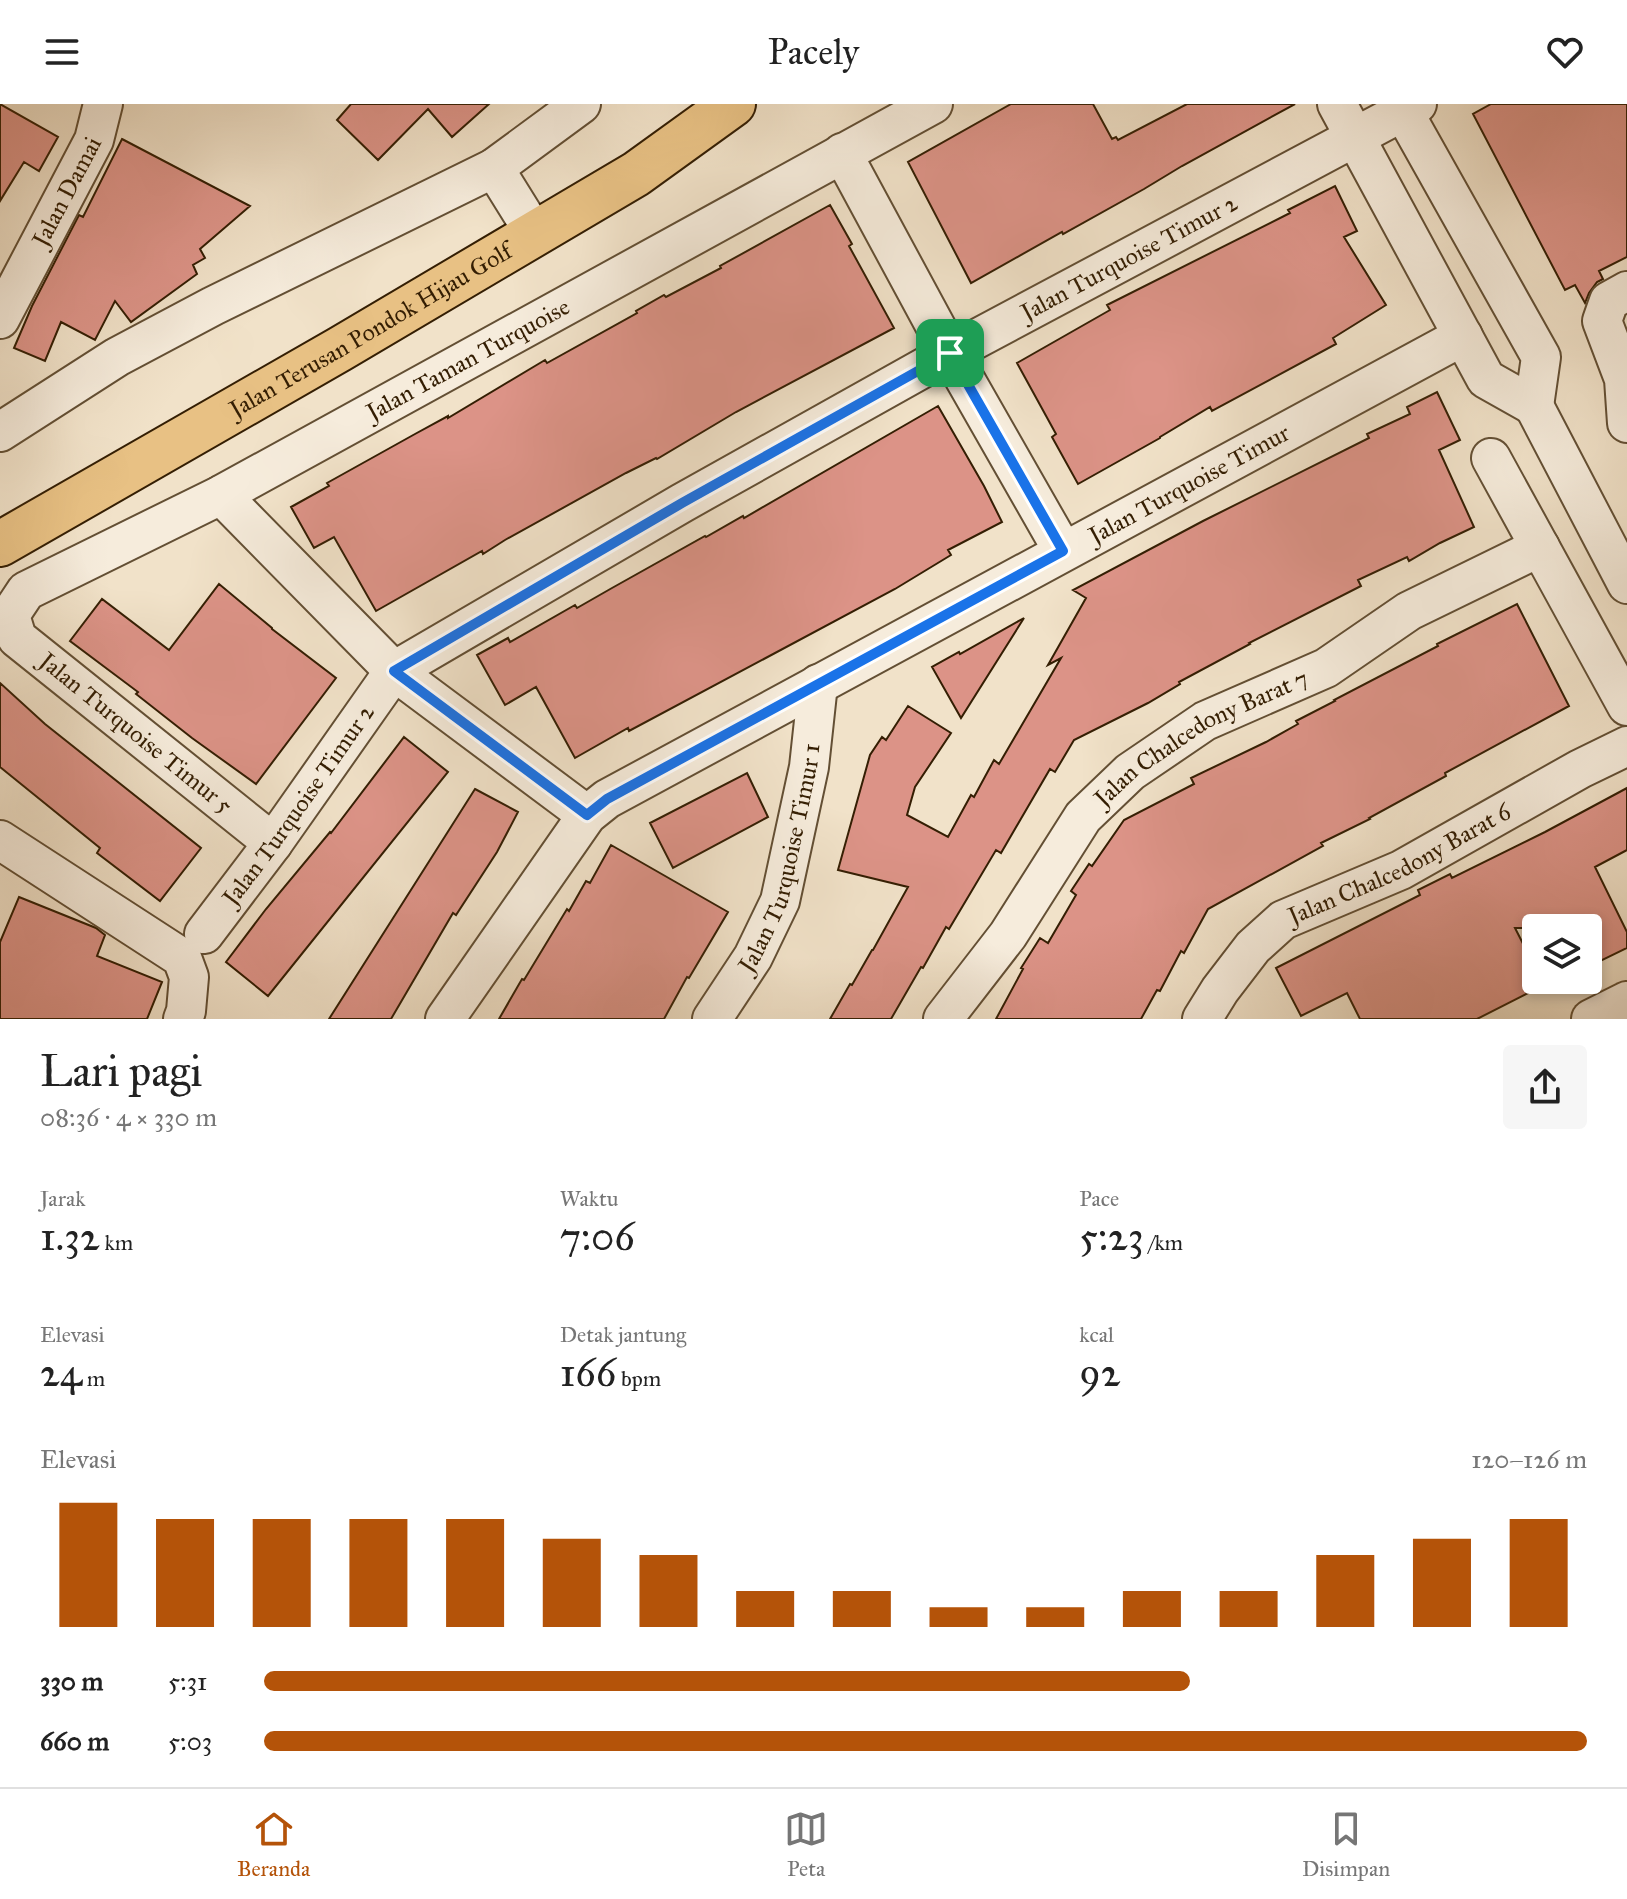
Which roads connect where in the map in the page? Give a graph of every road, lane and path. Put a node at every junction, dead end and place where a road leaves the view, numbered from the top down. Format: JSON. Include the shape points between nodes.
{"nodes":[{"id":1,"x":103,"y":104,"type":"edge"},
{"id":2,"x":581,"y":104,"type":"edge"},
{"id":3,"x":733,"y":104,"type":"edge"},
{"id":4,"x":933,"y":104,"type":"edge"},
{"id":5,"x":1337,"y":104,"type":"edge"},
{"id":6,"x":1406,"y":106,"type":"edge"},
{"id":7,"x":1355,"y":137,"type":"junction"},
{"id":8,"x":842,"y":153,"type":"junction"},
{"id":9,"x":494,"y":168,"type":"junction"},
{"id":10,"x":535,"y":234,"type":"junction"},
{"id":11,"x":1618,"y":296,"type":"edge"},
{"id":12,"x":0,"y":319,"type":"edge"},
{"id":13,"x":1463,"y":336,"type":"junction"},
{"id":14,"x":950,"y":353,"type":"junction"},
{"id":15,"x":1534,"y":406,"type":"junction"},
{"id":16,"x":1627,"y":423,"type":"edge"},
{"id":17,"x":0,"y":432,"type":"edge"},
{"id":18,"x":1491,"y":458,"type":"dead end"},
{"id":19,"x":221,"y":495,"type":"junction"},
{"id":20,"x":0,"y":544,"type":"edge"},
{"id":21,"x":1540,"y":547,"type":"junction"},
{"id":22,"x":1063,"y":551,"type":"junction"},
{"id":23,"x":1627,"y":584,"type":"edge"},
{"id":24,"x":10,"y":615,"type":"joint"},
{"id":25,"x":394,"y":671,"type":"junction"},
{"id":26,"x":818,"y":684,"type":"junction"},
{"id":27,"x":1627,"y":706,"type":"edge"},
{"id":28,"x":1627,"y":746,"type":"edge"},
{"id":29,"x":587,"y":815,"type":"junction"},
{"id":30,"x":273,"y":843,"type":"junction"},
{"id":31,"x":2,"y":846,"type":"edge"},
{"id":32,"x":204,"y":934,"type":"dead end"},
{"id":33,"x":1627,"y":1001,"type":"edge"},
{"id":34,"x":1219,"y":1009,"type":"edge"},
{"id":35,"x":183,"y":1019,"type":"edge"},
{"id":36,"x":445,"y":1019,"type":"edge"},
{"id":37,"x":712,"y":1019,"type":"edge"},
{"id":38,"x":943,"y":1019,"type":"edge"},
{"id":39,"x":1591,"y":1019,"type":"edge"}],
"edges":[{"from":1,"to":12,"type":"street","name":"Jalan Damai","via":[[94,140]]},
{"from":2,"to":9,"type":"street"},
{"from":3,"to":10,"type":"main road","name":"Jalan Terusan Pondok Hijau Golf","via":[[636,174]]},
{"from":4,"to":8,"type":"street","name":"Jalan Taman Turquoise"},
{"from":5,"to":7,"type":"street"},
{"from":6,"to":7,"type":"street","name":"Jalan Turquoise Timur 2"},
{"from":6,"to":15,"type":"street","via":[[1541,357]]},
{"from":7,"to":13,"type":"street"},
{"from":7,"to":14,"type":"street","name":"Jalan Turquoise Timur 2"},
{"from":8,"to":14,"type":"street"},
{"from":8,"to":19,"type":"street","name":"Jalan Taman Turquoise"},
{"from":9,"to":10,"type":"street"},
{"from":9,"to":17,"type":"street","via":[[213,306]]},
{"from":10,"to":20,"type":"main road","name":"Jalan Terusan Pondok Hijau Golf"},
{"from":11,"to":16,"type":"street","via":[[1602,321],[1624,379]]},
{"from":13,"to":15,"type":"street","via":[[1486,379]]},
{"from":13,"to":22,"type":"street","name":"Jalan Turquoise Timur"},
{"from":14,"to":22,"type":"street"},
{"from":14,"to":25,"type":"street","name":"Jalan Turquoise Timur 2"},
{"from":15,"to":23,"type":"street"},
{"from":18,"to":21,"type":"street"},
{"from":19,"to":24,"type":"street","name":"Jalan Taman Turquoise","via":[[26,591]]},
{"from":19,"to":25,"type":"street"},
{"from":21,"to":27,"type":"street"},
{"from":21,"to":38,"type":"street","name":"Jalan Chalcedony Barat 7","via":[[1409,611],[1326,668],[1205,721],[1130,772],[1083,817],[1008,935]]},
{"from":22,"to":26,"type":"street","name":"Jalan Turquoise Timur"},
{"from":24,"to":30,"type":"street","name":"Jalan Turquoise Timur 5","via":[[17,638]]},
{"from":25,"to":29,"type":"street"},
{"from":25,"to":30,"type":"street","name":"Jalan Turquoise Timur 2"},
{"from":26,"to":29,"type":"street","name":"Jalan Turquoise Timur","via":[[607,799]]},
{"from":26,"to":37,"type":"street","name":"Jalan Turquoise Timur 1","via":[[809,767],[780,901],[753,957]]},
{"from":28,"to":34,"type":"street","name":"Jalan Chalcedony Barat 6","via":[[1401,870],[1283,920],[1253,947]]},
{"from":29,"to":36,"type":"street","name":"Jalan Turquoise Timur"},
{"from":30,"to":32,"type":"street","name":"Jalan Turquoise Timur 2"},
{"from":31,"to":35,"type":"street","via":[[182,958],[189,977]]},
{"from":33,"to":39,"type":"street"}]}
